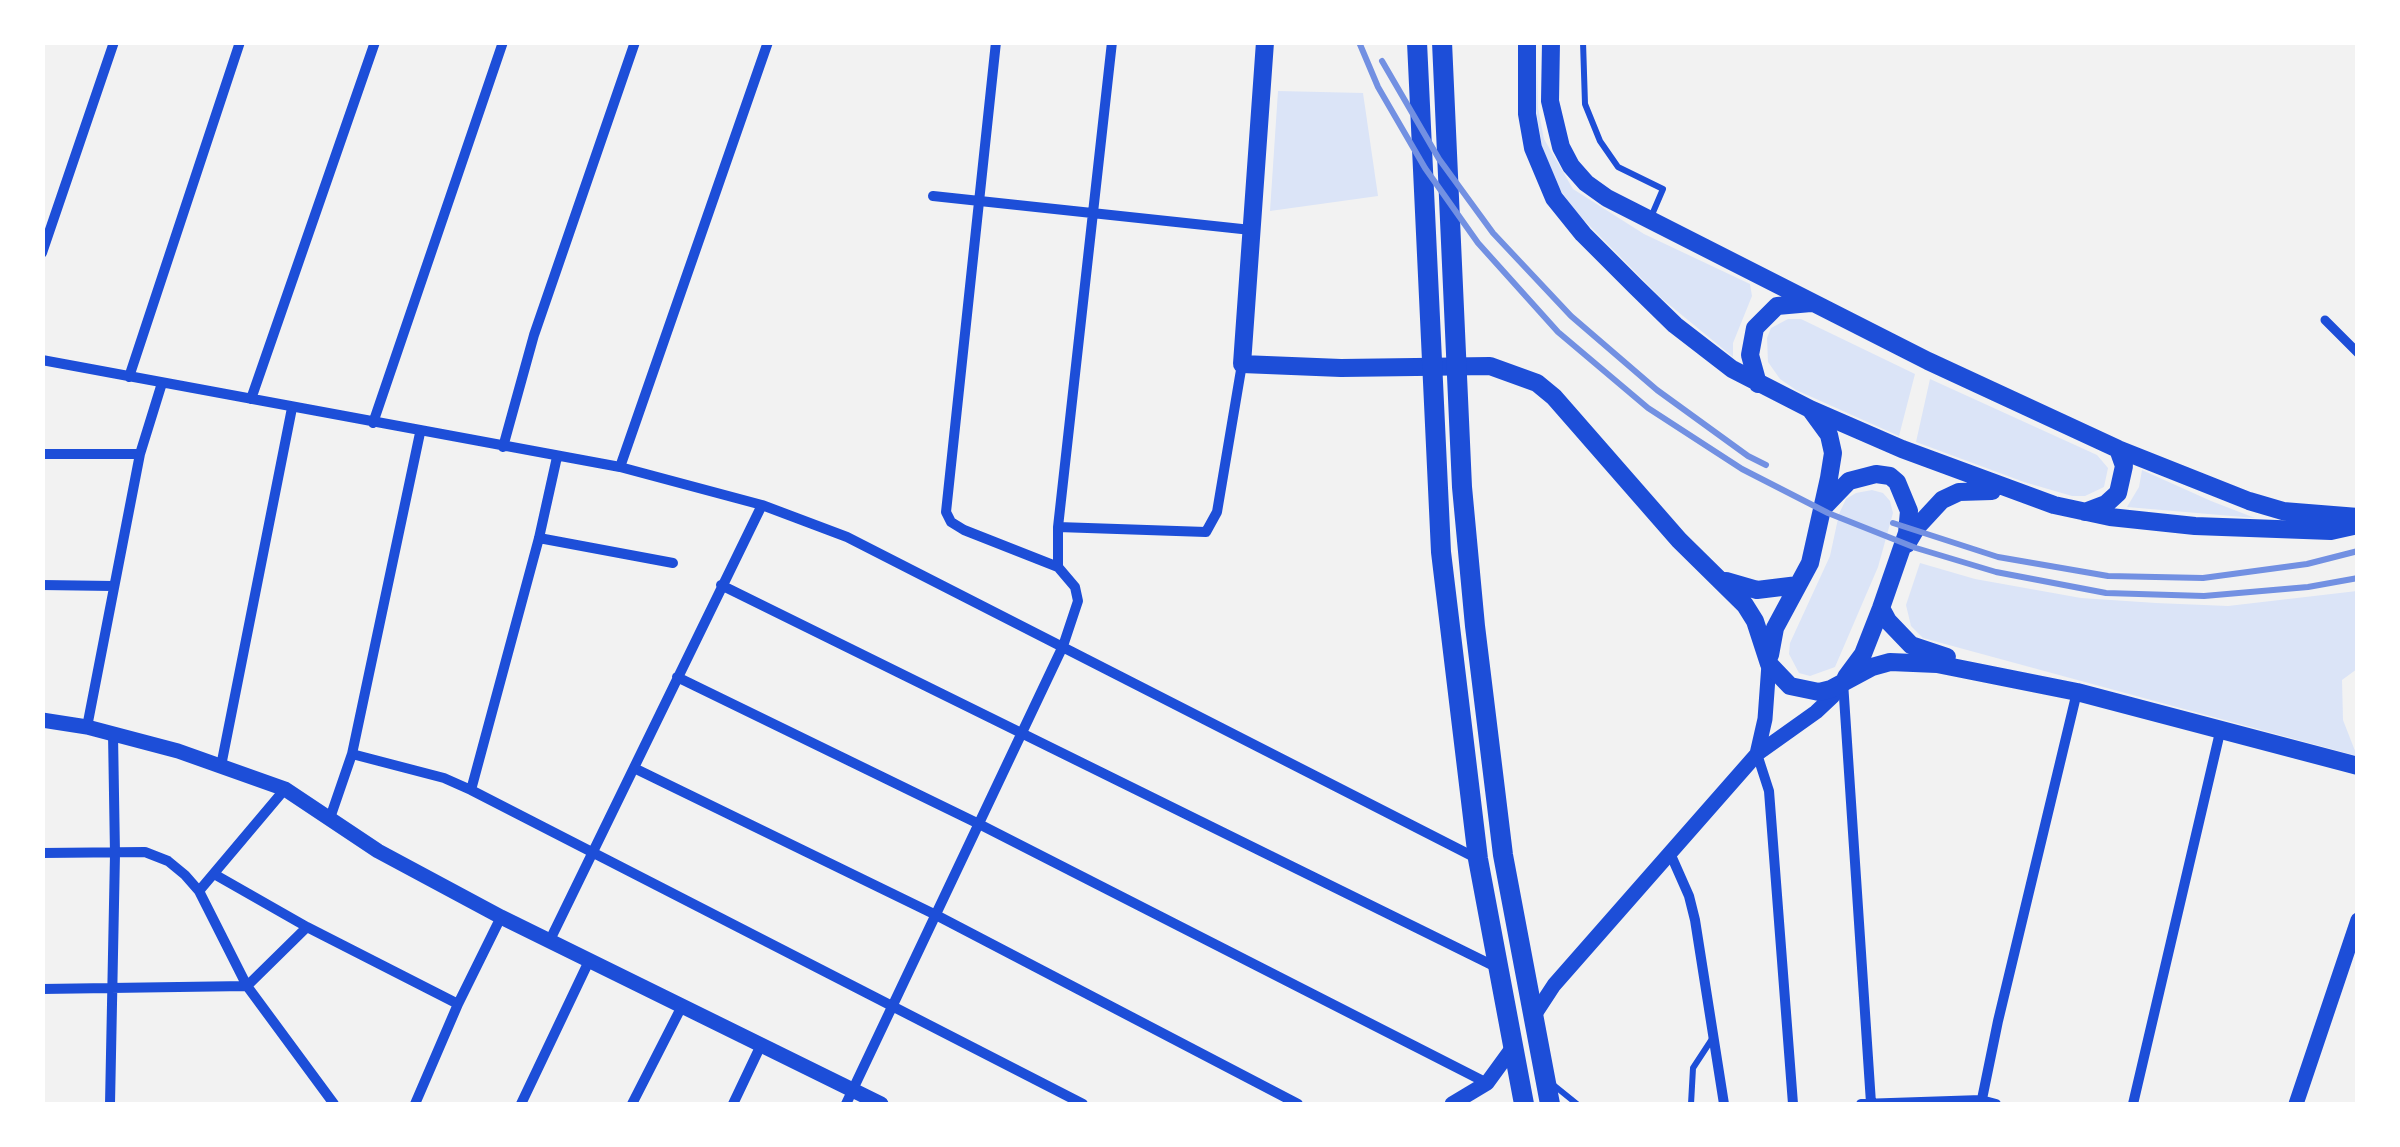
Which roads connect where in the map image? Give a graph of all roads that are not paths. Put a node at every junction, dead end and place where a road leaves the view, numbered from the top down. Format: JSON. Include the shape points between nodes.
{"nodes":[{"id":1,"x":114,"y":42,"type":"edge"},
{"id":2,"x":240,"y":42,"type":"edge"},
{"id":3,"x":375,"y":42,"type":"edge"},
{"id":4,"x":503,"y":42,"type":"edge"},
{"id":5,"x":635,"y":42,"type":"edge"},
{"id":6,"x":768,"y":42,"type":"edge"},
{"id":7,"x":996,"y":42,"type":"edge"},
{"id":8,"x":1112,"y":42,"type":"edge"},
{"id":9,"x":1264,"y":42,"type":"edge"},
{"id":10,"x":1417,"y":42,"type":"edge"},
{"id":11,"x":1442,"y":42,"type":"edge"},
{"id":12,"x":1527,"y":42,"type":"edge"},
{"id":13,"x":1551,"y":42,"type":"edge"},
{"id":14,"x":1584,"y":42,"type":"edge"},
{"id":15,"x":934,"y":196,"type":"dead end"},
{"id":16,"x":978,"y":201,"type":"junction"},
{"id":17,"x":1093,"y":213,"type":"junction"},
{"id":18,"x":1650,"y":221,"type":"junction"},
{"id":19,"x":1251,"y":230,"type":"junction"},
{"id":20,"x":42,"y":253,"type":"edge"},
{"id":21,"x":1812,"y":302,"type":"junction"},
{"id":22,"x":2324,"y":320,"type":"dead end"},
{"id":23,"x":2358,"y":352,"type":"edge"},
{"id":24,"x":42,"y":360,"type":"edge"},
{"id":25,"x":1242,"y":364,"type":"junction"},
{"id":26,"x":129,"y":377,"type":"junction"},
{"id":27,"x":162,"y":383,"type":"junction"},
{"id":28,"x":1758,"y":384,"type":"junction"},
{"id":29,"x":251,"y":399,"type":"junction"},
{"id":30,"x":292,"y":408,"type":"junction"},
{"id":31,"x":1810,"y":409,"type":"junction"},
{"id":32,"x":372,"y":423,"type":"junction"},
{"id":33,"x":420,"y":432,"type":"junction"},
{"id":34,"x":503,"y":446,"type":"junction"},
{"id":35,"x":2118,"y":449,"type":"junction"},
{"id":36,"x":42,"y":454,"type":"edge"},
{"id":37,"x":140,"y":454,"type":"junction"},
{"id":38,"x":557,"y":458,"type":"junction"},
{"id":39,"x":620,"y":468,"type":"junction"},
{"id":40,"x":2022,"y":496,"type":"junction"},
{"id":41,"x":762,"y":505,"type":"junction"},
{"id":42,"x":1824,"y":507,"type":"junction"},
{"id":43,"x":2084,"y":512,"type":"junction"},
{"id":44,"x":2358,"y":521,"type":"edge"},
{"id":45,"x":1058,"y":527,"type":"junction"},
{"id":46,"x":540,"y":538,"type":"junction"},
{"id":47,"x":1900,"y":558,"type":"junction"},
{"id":48,"x":673,"y":563,"type":"dead end"},
{"id":49,"x":1058,"y":567,"type":"junction"},
{"id":50,"x":1722,"y":580,"type":"junction"},
{"id":51,"x":42,"y":585,"type":"edge"},
{"id":52,"x":721,"y":585,"type":"junction"},
{"id":53,"x":1798,"y":585,"type":"junction"},
{"id":54,"x":112,"y":586,"type":"junction"},
{"id":55,"x":1881,"y":608,"type":"junction"},
{"id":56,"x":1064,"y":646,"type":"junction"},
{"id":57,"x":1768,"y":664,"type":"junction"},
{"id":58,"x":1995,"y":674,"type":"junction"},
{"id":59,"x":677,"y":676,"type":"junction"},
{"id":60,"x":1843,"y":682,"type":"junction"},
{"id":61,"x":2077,"y":692,"type":"junction"},
{"id":62,"x":42,"y":720,"type":"edge"},
{"id":63,"x":87,"y":726,"type":"junction"},
{"id":64,"x":2221,"y":728,"type":"junction"},
{"id":65,"x":113,"y":734,"type":"junction"},
{"id":66,"x":1020,"y":735,"type":"junction"},
{"id":67,"x":352,"y":754,"type":"junction"},
{"id":68,"x":1758,"y":754,"type":"junction"},
{"id":69,"x":221,"y":766,"type":"junction"},
{"id":70,"x":2358,"y":766,"type":"edge"},
{"id":71,"x":634,"y":768,"type":"junction"},
{"id":72,"x":285,"y":789,"type":"junction"},
{"id":73,"x":472,"y":790,"type":"junction"},
{"id":74,"x":330,"y":818,"type":"junction"},
{"id":75,"x":979,"y":824,"type":"junction"},
{"id":76,"x":594,"y":850,"type":"junction"},
{"id":77,"x":42,"y":853,"type":"edge"},
{"id":78,"x":1670,"y":853,"type":"junction"},
{"id":79,"x":115,"y":854,"type":"junction"},
{"id":80,"x":1478,"y":860,"type":"junction"},
{"id":81,"x":214,"y":874,"type":"junction"},
{"id":82,"x":198,"y":891,"type":"junction"},
{"id":83,"x":936,"y":916,"type":"junction"},
{"id":84,"x":501,"y":918,"type":"junction"},
{"id":85,"x":2358,"y":920,"type":"edge"},
{"id":86,"x":307,"y":927,"type":"junction"},
{"id":87,"x":549,"y":942,"type":"junction"},
{"id":88,"x":588,"y":961,"type":"junction"},
{"id":89,"x":1497,"y":968,"type":"junction"},
{"id":90,"x":246,"y":986,"type":"junction"},
{"id":91,"x":42,"y":990,"type":"edge"},
{"id":92,"x":113,"y":990,"type":"junction"},
{"id":93,"x":458,"y":1004,"type":"junction"},
{"id":94,"x":682,"y":1006,"type":"junction"},
{"id":95,"x":893,"y":1006,"type":"junction"},
{"id":96,"x":1536,"y":1014,"type":"junction"},
{"id":97,"x":1713,"y":1038,"type":"junction"},
{"id":98,"x":761,"y":1045,"type":"junction"},
{"id":99,"x":1512,"y":1050,"type":"junction"},
{"id":100,"x":1546,"y":1079,"type":"junction"},
{"id":101,"x":1486,"y":1083,"type":"junction"},
{"id":102,"x":849,"y":1097,"type":"edge"},
{"id":103,"x":1981,"y":1102,"type":"edge"},
{"id":104,"x":110,"y":1104,"type":"edge"},
{"id":105,"x":334,"y":1104,"type":"edge"},
{"id":106,"x":415,"y":1104,"type":"edge"},
{"id":107,"x":520,"y":1104,"type":"edge"},
{"id":108,"x":632,"y":1104,"type":"edge"},
{"id":109,"x":733,"y":1104,"type":"edge"},
{"id":110,"x":881,"y":1104,"type":"edge"},
{"id":111,"x":1083,"y":1104,"type":"edge"},
{"id":112,"x":1298,"y":1104,"type":"edge"},
{"id":113,"x":1452,"y":1104,"type":"edge"},
{"id":114,"x":1524,"y":1104,"type":"edge"},
{"id":115,"x":1550,"y":1104,"type":"edge"},
{"id":116,"x":1577,"y":1104,"type":"edge"},
{"id":117,"x":1691,"y":1104,"type":"edge"},
{"id":118,"x":1724,"y":1104,"type":"edge"},
{"id":119,"x":1793,"y":1104,"type":"edge"},
{"id":120,"x":1862,"y":1104,"type":"edge"},
{"id":121,"x":1871,"y":1104,"type":"edge"},
{"id":122,"x":1996,"y":1104,"type":"edge"},
{"id":123,"x":2133,"y":1104,"type":"edge"},
{"id":124,"x":2296,"y":1104,"type":"edge"}],
"edges":[{"from":1,"to":20,"type":"street"},
{"from":2,"to":26,"type":"street"},
{"from":3,"to":29,"type":"street"},
{"from":4,"to":32,"type":"street"},
{"from":5,"to":34,"type":"street","via":[[534,334]]},
{"from":6,"to":39,"type":"street"},
{"from":7,"to":16,"type":"street"},
{"from":8,"to":17,"type":"street"},
{"from":9,"to":19,"type":"main road"},
{"from":10,"to":80,"type":"main road","via":[[1436,492]]},
{"from":11,"to":96,"type":"main road","via":[[1462,487],[1503,855]]},
{"from":12,"to":28,"type":"main road","via":[[1527,114],[1554,198],[1674,324]]},
{"from":13,"to":18,"type":"main road","via":[[1550,101],[1571,166],[1586,184]]},
{"from":14,"to":18,"type":"lane","via":[[1584,104],[1600,141],[1618,167],[1663,189]]},
{"from":15,"to":16,"type":"street"},
{"from":16,"to":17,"type":"street"},
{"from":16,"to":49,"type":"street","via":[[946,512],[964,530]]},
{"from":17,"to":19,"type":"street"},
{"from":17,"to":45,"type":"street"},
{"from":18,"to":21,"type":"main road"},
{"from":19,"to":25,"type":"main road"},
{"from":21,"to":28,"type":"main road","via":[[1777,306],[1755,328],[1750,356]]},
{"from":21,"to":35,"type":"main road"},
{"from":22,"to":23,"type":"street"},
{"from":24,"to":26,"type":"street"},
{"from":25,"to":45,"type":"street","via":[[1217,512],[1206,532]]},
{"from":25,"to":50,"type":"main road","via":[[1490,366],[1538,383]]},
{"from":26,"to":27,"type":"street"},
{"from":27,"to":29,"type":"street"},
{"from":27,"to":37,"type":"street"},
{"from":28,"to":31,"type":"main road"},
{"from":29,"to":30,"type":"street"},
{"from":30,"to":32,"type":"street"},
{"from":30,"to":69,"type":"street"},
{"from":31,"to":40,"type":"main road"},
{"from":31,"to":42,"type":"main road","via":[[1833,453]]},
{"from":32,"to":33,"type":"street"},
{"from":33,"to":34,"type":"street"},
{"from":33,"to":67,"type":"street"},
{"from":34,"to":38,"type":"street"},
{"from":35,"to":43,"type":"main road","via":[[2124,466],[2118,493]]},
{"from":35,"to":44,"type":"main road","via":[[2249,501]]},
{"from":36,"to":37,"type":"street"},
{"from":37,"to":54,"type":"street"},
{"from":38,"to":39,"type":"street"},
{"from":38,"to":46,"type":"street"},
{"from":39,"to":41,"type":"street"},
{"from":40,"to":43,"type":"main road"},
{"from":40,"to":47,"type":"main road","via":[[1978,489],[1942,500]]},
{"from":41,"to":52,"type":"street"},
{"from":41,"to":56,"type":"street","via":[[847,537]]},
{"from":42,"to":47,"type":"main road","via":[[1861,476],[1890,476],[1909,511]]},
{"from":42,"to":53,"type":"main road"},
{"from":43,"to":44,"type":"main road","via":[[2262,529],[2331,530]]},
{"from":45,"to":49,"type":"street"},
{"from":46,"to":48,"type":"street"},
{"from":46,"to":73,"type":"street"},
{"from":47,"to":55,"type":"main road"},
{"from":49,"to":56,"type":"street","via":[[1078,602]]},
{"from":50,"to":53,"type":"main road","via":[[1757,590]]},
{"from":50,"to":57,"type":"main road","via":[[1756,621]]},
{"from":51,"to":54,"type":"street"},
{"from":52,"to":59,"type":"street"},
{"from":52,"to":66,"type":"street"},
{"from":53,"to":57,"type":"main road","via":[[1776,628]]},
{"from":54,"to":63,"type":"street"},
{"from":55,"to":58,"type":"main road","via":[[1912,645]]},
{"from":55,"to":60,"type":"main road","via":[[1863,654]]},
{"from":56,"to":66,"type":"street"},
{"from":56,"to":80,"type":"street"},
{"from":57,"to":60,"type":"main road","via":[[1790,686],[1806,690]]},
{"from":57,"to":68,"type":"street"},
{"from":58,"to":60,"type":"main road","via":[[1890,662]]},
{"from":58,"to":61,"type":"main road"},
{"from":59,"to":71,"type":"street"},
{"from":59,"to":75,"type":"street"},
{"from":60,"to":68,"type":"street","via":[[1816,712]]},
{"from":60,"to":121,"type":"street"},
{"from":61,"to":64,"type":"main road"},
{"from":61,"to":103,"type":"street"},
{"from":62,"to":63,"type":"street"},
{"from":63,"to":65,"type":"street"},
{"from":64,"to":70,"type":"main road"},
{"from":64,"to":123,"type":"street"},
{"from":65,"to":69,"type":"street"},
{"from":65,"to":79,"type":"street"},
{"from":66,"to":75,"type":"street"},
{"from":66,"to":89,"type":"street"},
{"from":67,"to":73,"type":"street"},
{"from":67,"to":74,"type":"street"},
{"from":68,"to":78,"type":"street"},
{"from":68,"to":119,"type":"street","via":[[1769,791]]},
{"from":69,"to":72,"type":"street"},
{"from":71,"to":76,"type":"street"},
{"from":71,"to":83,"type":"street"},
{"from":72,"to":74,"type":"street"},
{"from":72,"to":81,"type":"street"},
{"from":73,"to":76,"type":"street"},
{"from":74,"to":84,"type":"street"},
{"from":75,"to":83,"type":"street"},
{"from":75,"to":101,"type":"street"},
{"from":76,"to":87,"type":"street"},
{"from":76,"to":95,"type":"street"},
{"from":77,"to":79,"type":"street"},
{"from":78,"to":96,"type":"street"},
{"from":78,"to":97,"type":"street","via":[[1695,920]]},
{"from":79,"to":82,"type":"street","via":[[145,852],[168,861]]},
{"from":79,"to":92,"type":"street"},
{"from":80,"to":89,"type":"main road"},
{"from":81,"to":82,"type":"street"},
{"from":81,"to":86,"type":"street"},
{"from":82,"to":90,"type":"street"},
{"from":83,"to":95,"type":"street"},
{"from":83,"to":112,"type":"street"},
{"from":84,"to":87,"type":"street"},
{"from":84,"to":93,"type":"street"},
{"from":85,"to":124,"type":"street"},
{"from":86,"to":90,"type":"street"},
{"from":86,"to":93,"type":"street"},
{"from":87,"to":88,"type":"street"},
{"from":88,"to":94,"type":"street"},
{"from":88,"to":107,"type":"street"},
{"from":89,"to":99,"type":"main road"},
{"from":90,"to":92,"type":"street"},
{"from":90,"to":105,"type":"street"},
{"from":91,"to":92,"type":"street"},
{"from":92,"to":104,"type":"street"},
{"from":93,"to":106,"type":"street"},
{"from":94,"to":98,"type":"street"},
{"from":94,"to":108,"type":"street"},
{"from":95,"to":102,"type":"street"},
{"from":95,"to":111,"type":"street"},
{"from":96,"to":99,"type":"main road"},
{"from":96,"to":100,"type":"main road"},
{"from":97,"to":117,"type":"lane","via":[[1693,1068]]},
{"from":97,"to":118,"type":"street"},
{"from":98,"to":102,"type":"street"},
{"from":98,"to":109,"type":"street"},
{"from":99,"to":101,"type":"street"},
{"from":99,"to":114,"type":"main road"},
{"from":100,"to":115,"type":"main road"},
{"from":100,"to":116,"type":"lane"},
{"from":101,"to":113,"type":"street"},
{"from":102,"to":110,"type":"street"},
{"from":103,"to":121,"type":"street"},
{"from":103,"to":122,"type":"street"},
{"from":120,"to":121,"type":"street"}]}
